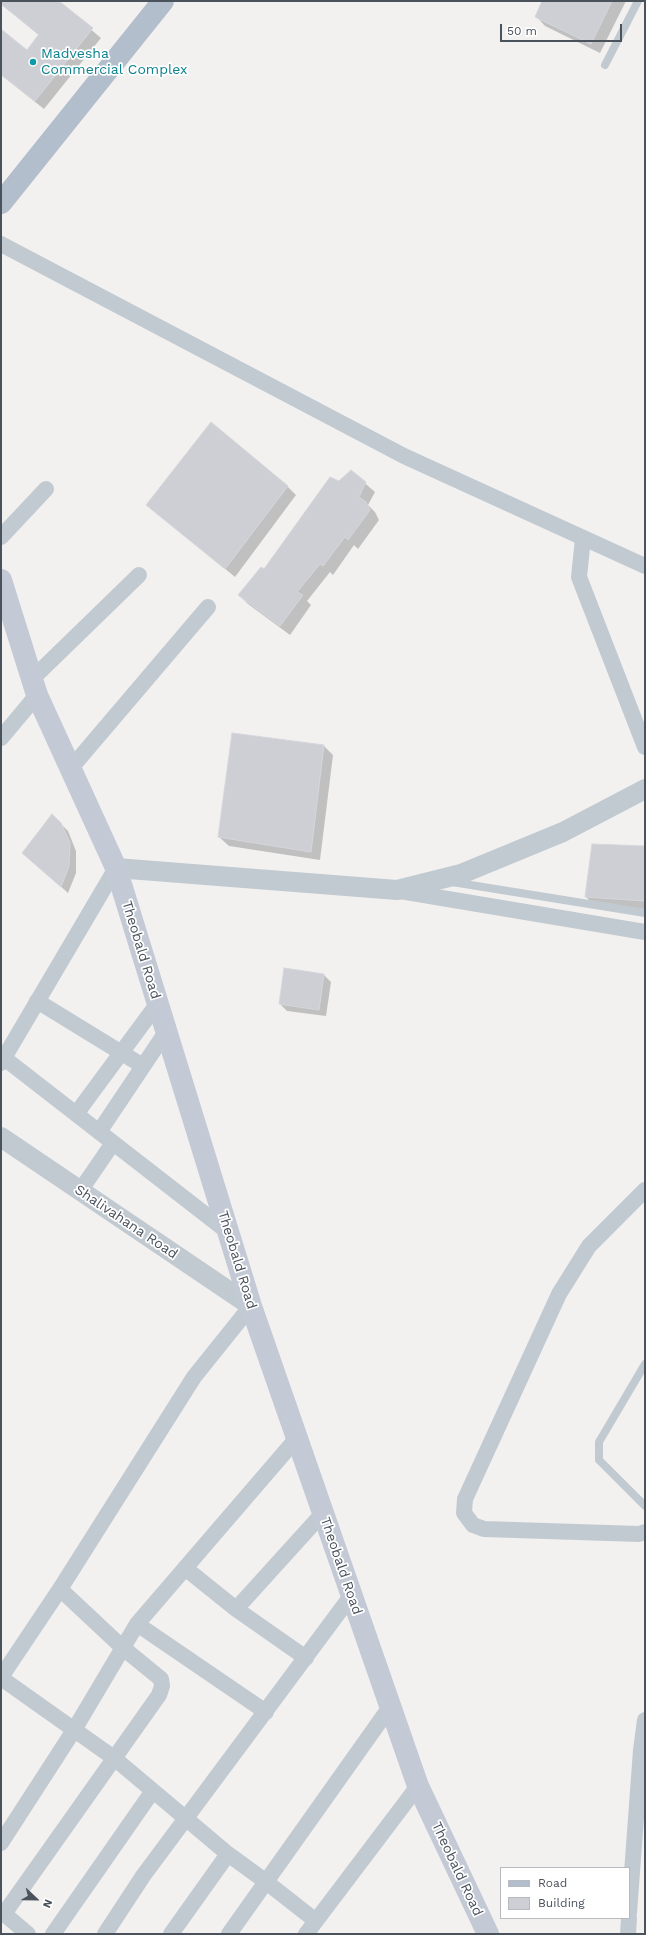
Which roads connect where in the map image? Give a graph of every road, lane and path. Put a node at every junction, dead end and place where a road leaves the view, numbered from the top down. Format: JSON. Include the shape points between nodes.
{"nodes":[{"id":1,"x":163,"y":1,"type":"edge"},
{"id":2,"x":638,"y":1,"type":"edge"},
{"id":3,"x":605,"y":65,"type":"dead end"},
{"id":4,"x":1,"y":203,"type":"edge"},
{"id":5,"x":1,"y":244,"type":"edge"},
{"id":6,"x":46,"y":489,"type":"dead end"},
{"id":7,"x":1,"y":537,"type":"edge"},
{"id":8,"x":583,"y":538,"type":"junction"},
{"id":9,"x":645,"y":566,"type":"edge"},
{"id":10,"x":139,"y":575,"type":"dead end"},
{"id":11,"x":1,"y":580,"type":"edge"},
{"id":12,"x":208,"y":607,"type":"dead end"},
{"id":13,"x":35,"y":687,"type":"junction"},
{"id":14,"x":1,"y":738,"type":"edge"},
{"id":15,"x":645,"y":747,"type":"edge"},
{"id":16,"x":70,"y":768,"type":"junction"},
{"id":17,"x":645,"y":789,"type":"edge"},
{"id":18,"x":116,"y":868,"type":"junction"},
{"id":19,"x":437,"y":880,"type":"junction"},
{"id":20,"x":397,"y":890,"type":"junction"},
{"id":21,"x":645,"y":913,"type":"edge"},
{"id":22,"x":645,"y":932,"type":"edge"},
{"id":23,"x":38,"y":1001,"type":"junction"},
{"id":24,"x":158,"y":1003,"type":"junction"},
{"id":25,"x":166,"y":1032,"type":"junction"},
{"id":26,"x":121,"y":1053,"type":"junction"},
{"id":27,"x":2,"y":1061,"type":"edge"},
{"id":28,"x":143,"y":1066,"type":"junction"},
{"id":29,"x":76,"y":1114,"type":"junction"},
{"id":30,"x":99,"y":1132,"type":"junction"},
{"id":31,"x":1,"y":1137,"type":"edge"},
{"id":32,"x":113,"y":1143,"type":"junction"},
{"id":33,"x":645,"y":1190,"type":"edge"},
{"id":34,"x":80,"y":1191,"type":"junction"},
{"id":35,"x":228,"y":1232,"type":"junction"},
{"id":36,"x":251,"y":1306,"type":"junction"},
{"id":37,"x":645,"y":1364,"type":"edge"},
{"id":38,"x":297,"y":1438,"type":"junction"},
{"id":39,"x":645,"y":1506,"type":"edge"},
{"id":40,"x":323,"y":1514,"type":"junction"},
{"id":41,"x":645,"y":1532,"type":"edge"},
{"id":42,"x":185,"y":1568,"type":"junction"},
{"id":43,"x":60,"y":1589,"type":"junction"},
{"id":44,"x":351,"y":1596,"type":"junction"},
{"id":45,"x":236,"y":1609,"type":"junction"},
{"id":46,"x":137,"y":1624,"type":"junction"},
{"id":47,"x":123,"y":1648,"type":"junction"},
{"id":48,"x":306,"y":1658,"type":"junction"},
{"id":49,"x":3,"y":1671,"type":"edge"},
{"id":50,"x":390,"y":1707,"type":"junction"},
{"id":51,"x":266,"y":1712,"type":"junction"},
{"id":52,"x":645,"y":1720,"type":"edge"},
{"id":53,"x":74,"y":1730,"type":"junction"},
{"id":54,"x":114,"y":1758,"type":"junction"},
{"id":55,"x":418,"y":1786,"type":"junction"},
{"id":56,"x":152,"y":1792,"type":"junction"},
{"id":57,"x":186,"y":1820,"type":"junction"},
{"id":58,"x":1,"y":1843,"type":"edge"},
{"id":59,"x":228,"y":1854,"type":"junction"},
{"id":60,"x":265,"y":1881,"type":"junction"},
{"id":61,"x":630,"y":1899,"type":"edge"},
{"id":62,"x":2,"y":1912,"type":"edge"},
{"id":63,"x":629,"y":1919,"type":"edge"},
{"id":64,"x":316,"y":1921,"type":"junction"},
{"id":65,"x":28,"y":1934,"type":"edge"},
{"id":66,"x":52,"y":1934,"type":"edge"},
{"id":67,"x":105,"y":1934,"type":"edge"},
{"id":68,"x":171,"y":1934,"type":"edge"},
{"id":69,"x":229,"y":1934,"type":"edge"},
{"id":70,"x":306,"y":1934,"type":"edge"},
{"id":71,"x":488,"y":1934,"type":"edge"},
{"id":72,"x":628,"y":1934,"type":"edge"}],
"edges":[{"from":1,"to":4,"type":"main road"},
{"from":2,"to":3,"type":"lane"},
{"from":5,"to":8,"type":"street","via":[[404,456]]},
{"from":6,"to":7,"type":"street"},
{"from":8,"to":9,"type":"street"},
{"from":8,"to":15,"type":"street","via":[[580,577]]},
{"from":10,"to":13,"type":"street"},
{"from":11,"to":13,"type":"main road","name":"Theobald Road"},
{"from":12,"to":16,"type":"street"},
{"from":13,"to":14,"type":"street"},
{"from":13,"to":16,"type":"main road","name":"Theobald Road"},
{"from":16,"to":18,"type":"main road","name":"Theobald Road"},
{"from":17,"to":19,"type":"street","via":[[563,832],[461,874]]},
{"from":18,"to":20,"type":"street"},
{"from":18,"to":23,"type":"street"},
{"from":18,"to":24,"type":"main road","name":"Theobald Road"},
{"from":19,"to":20,"type":"street"},
{"from":19,"to":21,"type":"lane"},
{"from":20,"to":22,"type":"street"},
{"from":23,"to":26,"type":"street"},
{"from":23,"to":27,"type":"street"},
{"from":24,"to":25,"type":"main road","name":"Theobald Road"},
{"from":24,"to":26,"type":"street"},
{"from":25,"to":28,"type":"street"},
{"from":25,"to":35,"type":"main road","name":"Theobald Road"},
{"from":26,"to":28,"type":"street"},
{"from":26,"to":29,"type":"street"},
{"from":27,"to":29,"type":"street"},
{"from":28,"to":30,"type":"street"},
{"from":29,"to":30,"type":"street"},
{"from":30,"to":32,"type":"street"},
{"from":31,"to":34,"type":"street","name":"Shalivahana Road"},
{"from":32,"to":34,"type":"street"},
{"from":32,"to":35,"type":"street"},
{"from":33,"to":41,"type":"street","via":[[589,1246],[559,1294],[465,1499],[464,1513],[473,1525],[484,1529],[638,1534]]},
{"from":34,"to":36,"type":"street","name":"Shalivahana Road"},
{"from":35,"to":36,"type":"main road","name":"Theobald Road"},
{"from":36,"to":38,"type":"main road","name":"Theobald Road"},
{"from":36,"to":43,"type":"street","via":[[194,1377]]},
{"from":37,"to":39,"type":"lane","via":[[599,1442],[599,1460]]},
{"from":38,"to":40,"type":"main road","name":"Theobald Road"},
{"from":38,"to":42,"type":"street"},
{"from":40,"to":44,"type":"main road","name":"Theobald Road"},
{"from":40,"to":45,"type":"street"},
{"from":42,"to":45,"type":"street"},
{"from":42,"to":46,"type":"street"},
{"from":43,"to":47,"type":"street"},
{"from":43,"to":49,"type":"street"},
{"from":44,"to":48,"type":"street"},
{"from":44,"to":50,"type":"main road","name":"Theobald Road"},
{"from":45,"to":48,"type":"street"},
{"from":46,"to":47,"type":"street"},
{"from":46,"to":51,"type":"street"},
{"from":47,"to":53,"type":"street"},
{"from":47,"to":54,"type":"street","via":[[161,1679],[162,1686],[159,1696]]},
{"from":48,"to":51,"type":"street"},
{"from":49,"to":53,"type":"street"},
{"from":50,"to":55,"type":"main road","name":"Theobald Road"},
{"from":50,"to":60,"type":"street"},
{"from":51,"to":57,"type":"street"},
{"from":52,"to":61,"type":"street"},
{"from":53,"to":54,"type":"street"},
{"from":53,"to":58,"type":"street"},
{"from":54,"to":56,"type":"street"},
{"from":54,"to":62,"type":"street"},
{"from":55,"to":64,"type":"street"},
{"from":55,"to":71,"type":"main road","name":"Theobald Road"},
{"from":56,"to":57,"type":"street"},
{"from":56,"to":66,"type":"street"},
{"from":57,"to":59,"type":"street"},
{"from":57,"to":67,"type":"street","via":[[143,1876]]},
{"from":59,"to":60,"type":"street"},
{"from":59,"to":68,"type":"street"},
{"from":60,"to":64,"type":"street"},
{"from":60,"to":69,"type":"street"},
{"from":62,"to":65,"type":"street"},
{"from":63,"to":72,"type":"street"},
{"from":64,"to":70,"type":"street"}]}
